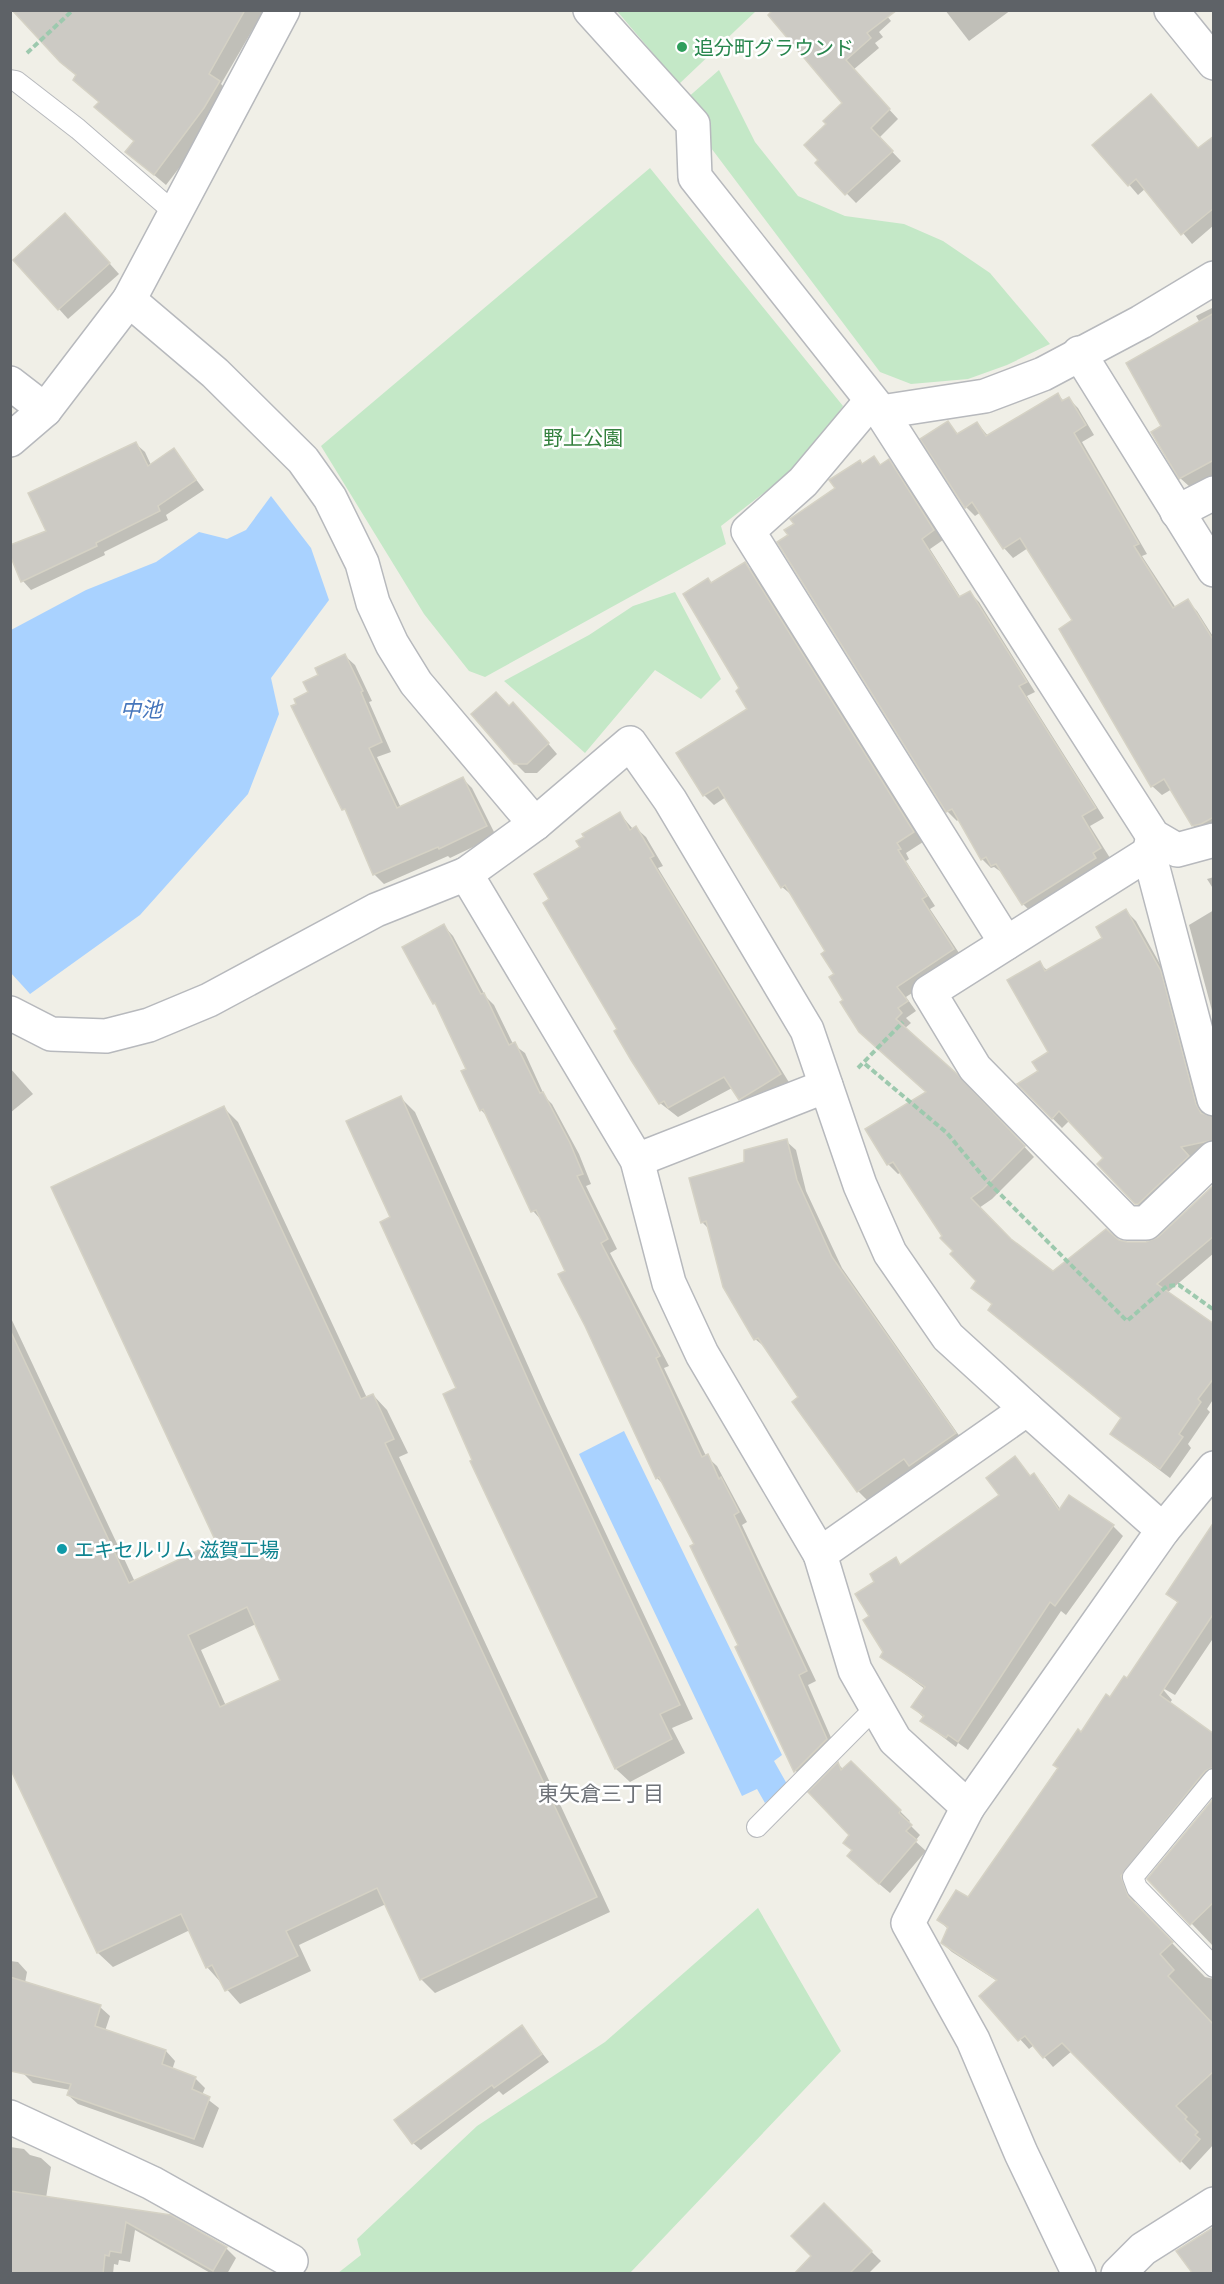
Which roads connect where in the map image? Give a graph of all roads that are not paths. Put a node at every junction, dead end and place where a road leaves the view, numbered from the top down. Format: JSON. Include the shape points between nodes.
{"nodes":[{"id":1,"x":283,"y":10,"type":"edge"},
{"id":2,"x":590,"y":10,"type":"edge"},
{"id":3,"x":1171,"y":10,"type":"edge"},
{"id":4,"x":1214,"y":63,"type":"edge"},
{"id":5,"x":10,"y":80,"type":"edge"},
{"id":6,"x":176,"y":213,"type":"junction"},
{"id":7,"x":1214,"y":278,"type":"edge"},
{"id":8,"x":129,"y":300,"type":"junction"},
{"id":9,"x":1079,"y":353,"type":"junction"},
{"id":10,"x":10,"y":383,"type":"edge"},
{"id":11,"x":876,"y":406,"type":"junction"},
{"id":12,"x":45,"y":410,"type":"junction"},
{"id":13,"x":10,"y":440,"type":"edge"},
{"id":14,"x":1214,"y":493,"type":"edge"},
{"id":15,"x":1177,"y":512,"type":"junction"},
{"id":16,"x":1214,"y":570,"type":"edge"},
{"id":17,"x":535,"y":824,"type":"junction"},
{"id":18,"x":1214,"y":840,"type":"edge"},
{"id":19,"x":1151,"y":845,"type":"junction"},
{"id":20,"x":466,"y":874,"type":"junction"},
{"id":21,"x":1006,"y":943,"type":"junction"},
{"id":22,"x":10,"y":1013,"type":"edge"},
{"id":23,"x":826,"y":1086,"type":"junction"},
{"id":24,"x":1214,"y":1099,"type":"edge"},
{"id":25,"x":1214,"y":1158,"type":"edge"},
{"id":26,"x":637,"y":1160,"type":"junction"},
{"id":27,"x":1027,"y":1410,"type":"junction"},
{"id":28,"x":1214,"y":1468,"type":"edge"},
{"id":29,"x":1163,"y":1530,"type":"junction"},
{"id":30,"x":820,"y":1554,"type":"junction"},
{"id":31,"x":876,"y":1707,"type":"junction"},
{"id":32,"x":1214,"y":1779,"type":"edge"},
{"id":33,"x":968,"y":1807,"type":"junction"},
{"id":34,"x":757,"y":1827,"type":"dead end"},
{"id":35,"x":1214,"y":1967,"type":"edge"},
{"id":36,"x":10,"y":2117,"type":"edge"},
{"id":37,"x":1214,"y":2204,"type":"edge"},
{"id":38,"x":291,"y":2261,"type":"dead end"},
{"id":39,"x":1079,"y":2274,"type":"edge"},
{"id":40,"x":1118,"y":2274,"type":"edge"}],
"edges":[{"from":1,"to":6,"type":"street"},
{"from":2,"to":11,"type":"street","via":[[693,124],[695,177]]},
{"from":3,"to":4,"type":"street"},
{"from":5,"to":6,"type":"lane","via":[[78,129]]},
{"from":6,"to":8,"type":"street"},
{"from":7,"to":9,"type":"street","via":[[1141,322]]},
{"from":8,"to":12,"type":"street"},
{"from":8,"to":17,"type":"street","via":[[215,373],[303,460],[330,498],[362,563],[373,603],[392,644],[416,683]]},
{"from":9,"to":11,"type":"street","via":[[1043,375],[985,396]]},
{"from":9,"to":15,"type":"street"},
{"from":10,"to":12,"type":"street"},
{"from":11,"to":19,"type":"street"},
{"from":11,"to":21,"type":"street","via":[[803,482],[748,531]]},
{"from":12,"to":13,"type":"street"},
{"from":14,"to":15,"type":"street"},
{"from":15,"to":16,"type":"street"},
{"from":17,"to":20,"type":"street"},
{"from":17,"to":23,"type":"street","via":[[630,743],[670,800],[807,1030]]},
{"from":18,"to":19,"type":"street","via":[[1177,850]]},
{"from":19,"to":21,"type":"street"},
{"from":19,"to":24,"type":"street"},
{"from":20,"to":22,"type":"street","via":[[376,910],[209,1000],[149,1025],[106,1036],[51,1034]]},
{"from":20,"to":26,"type":"street"},
{"from":21,"to":25,"type":"street","via":[[929,992],[975,1068],[1128,1223],[1146,1223]]},
{"from":23,"to":26,"type":"street"},
{"from":23,"to":27,"type":"street","via":[[890,1253],[948,1337]]},
{"from":26,"to":30,"type":"street","via":[[669,1283],[702,1354]]},
{"from":27,"to":29,"type":"street"},
{"from":27,"to":30,"type":"street"},
{"from":28,"to":29,"type":"street"},
{"from":29,"to":33,"type":"street"},
{"from":30,"to":31,"type":"street","via":[[855,1670]]},
{"from":31,"to":33,"type":"street","via":[[895,1740]]},
{"from":31,"to":34,"type":"lane"},
{"from":32,"to":35,"type":"lane","via":[[1133,1878],[1137,1888]]},
{"from":33,"to":39,"type":"street","via":[[908,1923],[973,2040]]},
{"from":36,"to":38,"type":"street","via":[[152,2183]]},
{"from":37,"to":40,"type":"street","via":[[1143,2249]]}]}
